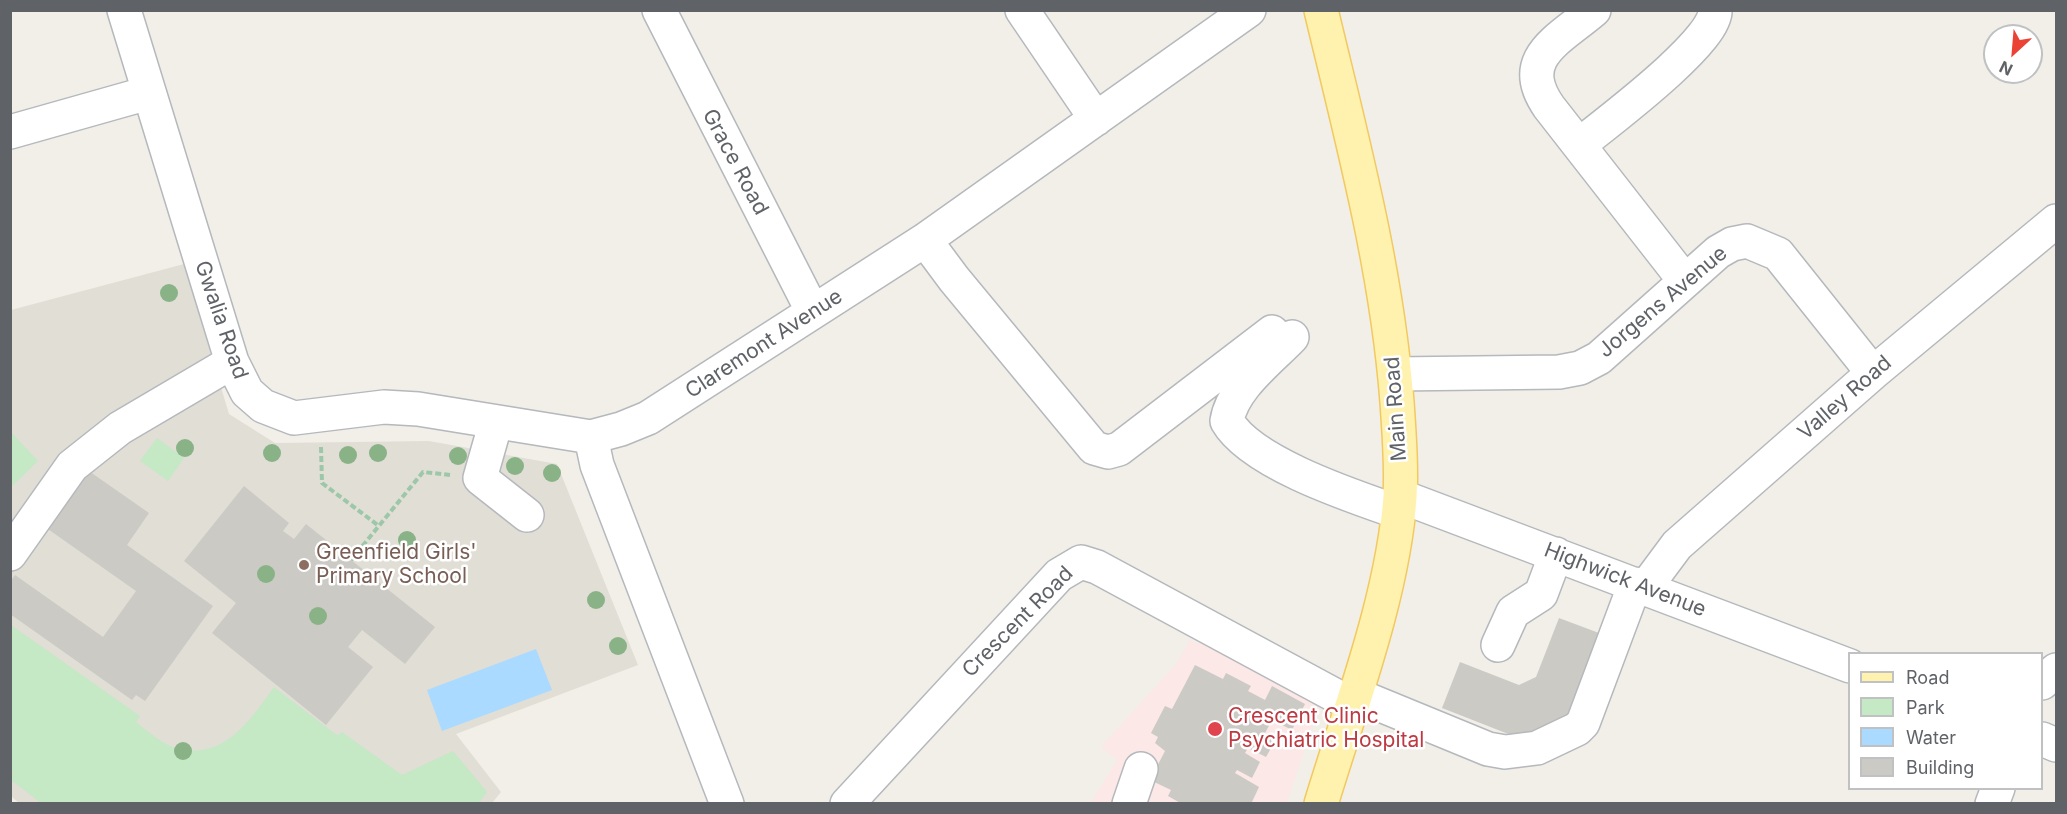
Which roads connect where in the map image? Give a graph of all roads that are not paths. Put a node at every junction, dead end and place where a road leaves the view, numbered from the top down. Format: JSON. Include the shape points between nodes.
{"nodes":[{"id":1,"x":124,"y":10,"type":"edge"},
{"id":2,"x":659,"y":10,"type":"edge"},
{"id":3,"x":1022,"y":10,"type":"edge"},
{"id":4,"x":1249,"y":10,"type":"edge"},
{"id":5,"x":1321,"y":10,"type":"edge"},
{"id":6,"x":1594,"y":10,"type":"edge"},
{"id":7,"x":1715,"y":10,"type":"edge"},
{"id":8,"x":148,"y":93,"type":"junction"},
{"id":9,"x":1096,"y":119,"type":"junction"},
{"id":10,"x":10,"y":132,"type":"edge"},
{"id":11,"x":1579,"y":145,"type":"junction"},
{"id":12,"x":2056,"y":221,"type":"edge"},
{"id":13,"x":925,"y":240,"type":"junction"},
{"id":14,"x":1684,"y":281,"type":"junction"},
{"id":15,"x":813,"y":312,"type":"junction"},
{"id":16,"x":231,"y":362,"type":"junction"},
{"id":17,"x":1395,"y":374,"type":"junction"},
{"id":18,"x":1873,"y":374,"type":"junction"},
{"id":19,"x":496,"y":422,"type":"junction"},
{"id":20,"x":591,"y":437,"type":"junction"},
{"id":21,"x":1399,"y":504,"type":"junction"},
{"id":22,"x":527,"y":515,"type":"dead end"},
{"id":23,"x":10,"y":554,"type":"edge"},
{"id":24,"x":1556,"y":554,"type":"junction"},
{"id":25,"x":1640,"y":586,"type":"junction"},
{"id":26,"x":1498,"y":645,"type":"dead end"},
{"id":27,"x":1848,"y":665,"type":"edge"},
{"id":28,"x":2056,"y":670,"type":"edge"},
{"id":29,"x":2043,"y":682,"type":"edge"},
{"id":30,"x":1353,"y":699,"type":"junction"},
{"id":31,"x":1141,"y":769,"type":"dead end"},
{"id":32,"x":1998,"y":790,"type":"edge"},
{"id":33,"x":727,"y":804,"type":"edge"},
{"id":34,"x":847,"y":804,"type":"edge"},
{"id":35,"x":1129,"y":804,"type":"edge"},
{"id":36,"x":1321,"y":804,"type":"edge"},
{"id":37,"x":1992,"y":804,"type":"edge"}],
"edges":[{"from":1,"to":8,"type":"street","name":"Gwalia Road"},
{"from":2,"to":15,"type":"street","name":"Grace Road"},
{"from":3,"to":9,"type":"street"},
{"from":4,"to":9,"type":"street","name":"Claremont Avenue"},
{"from":5,"to":17,"type":"main road","name":"Main Road","via":[[1375,240]]},
{"from":6,"to":11,"type":"street","via":[[1543,54],[1535,72],[1541,96]]},
{"from":7,"to":11,"type":"street","via":[[1712,26],[1689,53]]},
{"from":8,"to":10,"type":"street"},
{"from":8,"to":16,"type":"street","name":"Gwalia Road"},
{"from":9,"to":13,"type":"street","name":"Claremont Avenue"},
{"from":11,"to":14,"type":"street"},
{"from":12,"to":18,"type":"street","name":"Valley Road"},
{"from":13,"to":15,"type":"street","name":"Claremont Avenue"},
{"from":13,"to":21,"type":"street","name":"Highwick Avenue","via":[[1094,448],[1119,450],[1282,334],[1229,408],[1227,421],[1234,434],[1248,446],[1329,486]]},
{"from":14,"to":17,"type":"street","name":"Jorgens Avenue","via":[[1599,358],[1580,368],[1559,372]]},
{"from":14,"to":18,"type":"street","name":"Jorgens Avenue","via":[[1732,244],[1747,241],[1763,246],[1778,254]]},
{"from":15,"to":20,"type":"street","name":"Claremont Avenue","via":[[648,417]]},
{"from":16,"to":19,"type":"street","name":"Gwalia Road","via":[[247,392],[263,406],[294,418],[384,407]]},
{"from":16,"to":23,"type":"street","via":[[120,428],[72,466]]},
{"from":17,"to":21,"type":"main road","name":"Main Road"},
{"from":18,"to":25,"type":"street","name":"Valley Road","via":[[1677,545]]},
{"from":19,"to":20,"type":"street","name":"Gwalia Road"},
{"from":19,"to":22,"type":"street","via":[[480,478]]},
{"from":20,"to":33,"type":"street","via":[[602,476]]},
{"from":21,"to":24,"type":"street","name":"Highwick Avenue"},
{"from":21,"to":30,"type":"main road","name":"Main Road","via":[[1387,584]]},
{"from":24,"to":25,"type":"street","name":"Highwick Avenue"},
{"from":24,"to":26,"type":"street","via":[[1541,594],[1513,612]]},
{"from":25,"to":27,"type":"street","name":"Highwick Avenue"},
{"from":25,"to":30,"type":"street","name":"Valley Road","via":[[1583,723],[1537,748],[1512,752],[1488,749]]},
{"from":28,"to":29,"type":"street"},
{"from":30,"to":34,"type":"street","name":"Crescent Road","via":[[1081,562],[1059,574]]},
{"from":30,"to":36,"type":"main road","name":"Main Road"},
{"from":31,"to":35,"type":"street"},
{"from":32,"to":37,"type":"street"}]}
